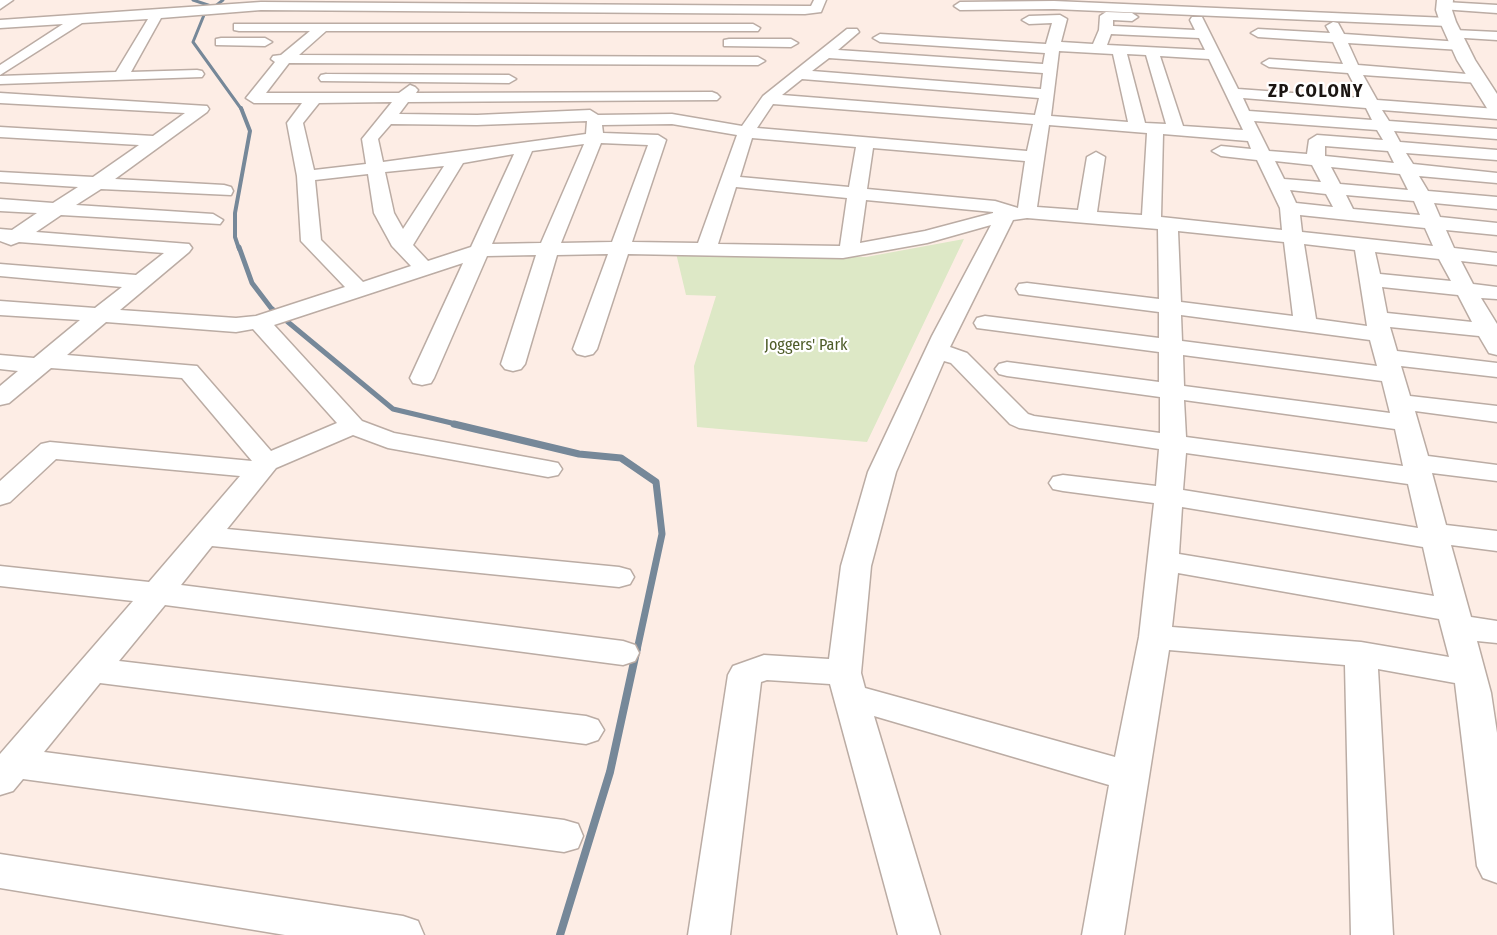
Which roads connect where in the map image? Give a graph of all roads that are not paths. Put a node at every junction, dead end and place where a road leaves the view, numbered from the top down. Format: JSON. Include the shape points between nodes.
{"nodes":[{"id":1,"x":5,"y":0,"type":"edge"},
{"id":2,"x":281,"y":0,"type":"edge"},
{"id":3,"x":1194,"y":0,"type":"edge"},
{"id":4,"x":820,"y":1,"type":"edge"},
{"id":5,"x":0,"y":4,"type":"edge"},
{"id":6,"x":474,"y":4,"type":"edge"},
{"id":7,"x":1218,"y":5,"type":"edge"},
{"id":8,"x":261,"y":6,"type":"junction"},
{"id":9,"x":57,"y":7,"type":"dead end"},
{"id":10,"x":1055,"y":8,"type":"edge"},
{"id":11,"x":1497,"y":9,"type":"edge"},
{"id":12,"x":656,"y":10,"type":"edge"},
{"id":13,"x":962,"y":14,"type":"dead end"},
{"id":14,"x":158,"y":15,"type":"junction"},
{"id":15,"x":828,"y":17,"type":"dead end"},
{"id":16,"x":79,"y":20,"type":"junction"},
{"id":17,"x":40,"y":22,"type":"junction"},
{"id":18,"x":923,"y":23,"type":"dead end"},
{"id":19,"x":0,"y":24,"type":"edge"},
{"id":20,"x":1497,"y":26,"type":"edge"},
{"id":21,"x":239,"y":27,"type":"dead end"},
{"id":22,"x":1201,"y":27,"type":"junction"},
{"id":23,"x":322,"y":28,"type":"junction"},
{"id":24,"x":454,"y":28,"type":"junction"},
{"id":25,"x":614,"y":28,"type":"junction"},
{"id":26,"x":768,"y":28,"type":"dead end"},
{"id":27,"x":980,"y":29,"type":"dead end"},
{"id":28,"x":1256,"y":33,"type":"dead end"},
{"id":29,"x":1497,"y":36,"type":"edge"},
{"id":30,"x":915,"y":41,"type":"junction"},
{"id":31,"x":221,"y":42,"type":"dead end"},
{"id":32,"x":304,"y":43,"type":"junction"},
{"id":33,"x":327,"y":43,"type":"dead end"},
{"id":34,"x":712,"y":43,"type":"dead end"},
{"id":35,"x":791,"y":43,"type":"dead end"},
{"id":36,"x":972,"y":44,"type":"junction"},
{"id":37,"x":1342,"y":46,"type":"junction"},
{"id":38,"x":1262,"y":47,"type":"dead end"},
{"id":39,"x":1052,"y":48,"type":"junction"},
{"id":40,"x":1098,"y":50,"type":"junction"},
{"id":41,"x":1119,"y":51,"type":"junction"},
{"id":42,"x":1152,"y":52,"type":"junction"},
{"id":43,"x":824,"y":53,"type":"junction"},
{"id":44,"x":1215,"y":55,"type":"junction"},
{"id":45,"x":262,"y":59,"type":"dead end"},
{"id":46,"x":285,"y":59,"type":"junction"},
{"id":47,"x":431,"y":60,"type":"junction"},
{"id":48,"x":604,"y":60,"type":"junction"},
{"id":49,"x":1471,"y":60,"type":"edge"},
{"id":50,"x":766,"y":61,"type":"dead end"},
{"id":51,"x":1269,"y":63,"type":"dead end"},
{"id":52,"x":1049,"y":69,"type":"junction"},
{"id":53,"x":0,"y":71,"type":"edge"},
{"id":54,"x":197,"y":74,"type":"dead end"},
{"id":55,"x":797,"y":74,"type":"junction"},
{"id":56,"x":120,"y":77,"type":"junction"},
{"id":57,"x":271,"y":77,"type":"junction"},
{"id":58,"x":293,"y":78,"type":"dead end"},
{"id":59,"x":316,"y":78,"type":"dead end"},
{"id":60,"x":530,"y":78,"type":"dead end"},
{"id":61,"x":417,"y":79,"type":"junction"},
{"id":62,"x":1278,"y":79,"type":"dead end"},
{"id":63,"x":0,"y":80,"type":"edge"},
{"id":64,"x":1362,"y":85,"type":"junction"},
{"id":65,"x":1234,"y":93,"type":"junction"},
{"id":66,"x":1048,"y":94,"type":"junction"},
{"id":67,"x":712,"y":97,"type":"dead end"},
{"id":68,"x":0,"y":98,"type":"edge"},
{"id":69,"x":314,"y":98,"type":"junction"},
{"id":70,"x":403,"y":98,"type":"junction"},
{"id":71,"x":768,"y":99,"type":"junction"},
{"id":72,"x":1373,"y":104,"type":"junction"},
{"id":73,"x":0,"y":112,"type":"edge"},
{"id":74,"x":1243,"y":115,"type":"junction"},
{"id":75,"x":594,"y":118,"type":"junction"},
{"id":76,"x":384,"y":119,"type":"junction"},
{"id":77,"x":182,"y":124,"type":"junction"},
{"id":78,"x":1382,"y":124,"type":"junction"},
{"id":79,"x":1041,"y":128,"type":"junction"},
{"id":80,"x":1176,"y":130,"type":"junction"},
{"id":81,"x":0,"y":132,"type":"edge"},
{"id":82,"x":746,"y":132,"type":"junction"},
{"id":83,"x":1149,"y":134,"type":"junction"},
{"id":84,"x":1497,"y":134,"type":"edge"},
{"id":85,"x":1253,"y":136,"type":"junction"},
{"id":86,"x":158,"y":141,"type":"junction"},
{"id":87,"x":865,"y":142,"type":"junction"},
{"id":88,"x":526,"y":146,"type":"junction"},
{"id":89,"x":1393,"y":146,"type":"junction"},
{"id":90,"x":1263,"y":155,"type":"junction"},
{"id":91,"x":1497,"y":155,"type":"edge"},
{"id":92,"x":100,"y":156,"type":"dead end"},
{"id":93,"x":1096,"y":157,"type":"dead end"},
{"id":94,"x":133,"y":158,"type":"junction"},
{"id":95,"x":1034,"y":158,"type":"junction"},
{"id":96,"x":457,"y":159,"type":"junction"},
{"id":97,"x":1319,"y":161,"type":"junction"},
{"id":98,"x":374,"y":168,"type":"junction"},
{"id":99,"x":1405,"y":170,"type":"junction"},
{"id":100,"x":306,"y":176,"type":"junction"},
{"id":101,"x":0,"y":177,"type":"edge"},
{"id":102,"x":1497,"y":178,"type":"edge"},
{"id":103,"x":730,"y":182,"type":"junction"},
{"id":104,"x":98,"y":183,"type":"junction"},
{"id":105,"x":1278,"y":184,"type":"junction"},
{"id":106,"x":1333,"y":189,"type":"junction"},
{"id":107,"x":224,"y":191,"type":"dead end"},
{"id":108,"x":859,"y":193,"type":"junction"},
{"id":109,"x":1421,"y":196,"type":"junction"},
{"id":110,"x":1497,"y":203,"type":"edge"},
{"id":111,"x":0,"y":205,"type":"edge"},
{"id":112,"x":58,"y":208,"type":"junction"},
{"id":113,"x":1289,"y":208,"type":"junction"},
{"id":114,"x":1016,"y":213,"type":"junction"},
{"id":115,"x":1346,"y":214,"type":"junction"},
{"id":116,"x":1087,"y":217,"type":"junction"},
{"id":117,"x":213,"y":220,"type":"dead end"},
{"id":118,"x":1160,"y":223,"type":"junction"},
{"id":119,"x":1433,"y":223,"type":"junction"},
{"id":120,"x":1497,"y":229,"type":"edge"},
{"id":121,"x":1295,"y":238,"type":"junction"},
{"id":122,"x":5,"y":239,"type":"edge"},
{"id":123,"x":1364,"y":245,"type":"junction"},
{"id":124,"x":402,"y":246,"type":"junction"},
{"id":125,"x":621,"y":248,"type":"junction"},
{"id":126,"x":482,"y":250,"type":"junction"},
{"id":127,"x":548,"y":250,"type":"junction"},
{"id":128,"x":706,"y":250,"type":"junction"},
{"id":129,"x":849,"y":251,"type":"junction"},
{"id":130,"x":1448,"y":255,"type":"junction"},
{"id":131,"x":1497,"y":260,"type":"edge"},
{"id":132,"x":0,"y":270,"type":"edge"},
{"id":133,"x":426,"y":270,"type":"junction"},
{"id":134,"x":1370,"y":279,"type":"junction"},
{"id":135,"x":140,"y":282,"type":"junction"},
{"id":136,"x":1027,"y":289,"type":"dead end"},
{"id":137,"x":1466,"y":289,"type":"junction"},
{"id":138,"x":360,"y":291,"type":"junction"},
{"id":139,"x":1497,"y":293,"type":"edge"},
{"id":140,"x":1170,"y":306,"type":"junction"},
{"id":141,"x":0,"y":308,"type":"edge"},
{"id":142,"x":101,"y":315,"type":"junction"},
{"id":143,"x":264,"y":320,"type":"junction"},
{"id":144,"x":985,"y":323,"type":"dead end"},
{"id":145,"x":1305,"y":324,"type":"junction"},
{"id":146,"x":1494,"y":336,"type":"edge"},
{"id":147,"x":1171,"y":345,"type":"junction"},
{"id":148,"x":585,"y":349,"type":"dead end"},
{"id":149,"x":937,"y":351,"type":"junction"},
{"id":150,"x":0,"y":362,"type":"edge"},
{"id":151,"x":43,"y":363,"type":"junction"},
{"id":152,"x":513,"y":364,"type":"dead end"},
{"id":153,"x":1391,"y":368,"type":"junction"},
{"id":154,"x":1007,"y":369,"type":"dead end"},
{"id":155,"x":1497,"y":370,"type":"edge"},
{"id":156,"x":422,"y":378,"type":"dead end"},
{"id":157,"x":1172,"y":392,"type":"junction"},
{"id":158,"x":0,"y":398,"type":"edge"},
{"id":159,"x":1497,"y":414,"type":"edge"},
{"id":160,"x":353,"y":426,"type":"junction"},
{"id":161,"x":1173,"y":443,"type":"junction"},
{"id":162,"x":263,"y":466,"type":"junction"},
{"id":163,"x":548,"y":469,"type":"dead end"},
{"id":164,"x":1418,"y":470,"type":"junction"},
{"id":165,"x":1497,"y":473,"type":"edge"},
{"id":166,"x":1063,"y":483,"type":"dead end"},
{"id":167,"x":0,"y":495,"type":"edge"},
{"id":168,"x":1168,"y":496,"type":"junction"},
{"id":169,"x":204,"y":536,"type":"junction"},
{"id":170,"x":1435,"y":536,"type":"junction"},
{"id":171,"x":1497,"y":541,"type":"edge"},
{"id":172,"x":1164,"y":561,"type":"junction"},
{"id":173,"x":0,"y":576,"type":"edge"},
{"id":174,"x":619,"y":577,"type":"dead end"},
{"id":175,"x":157,"y":593,"type":"junction"},
{"id":176,"x":1455,"y":619,"type":"junction"},
{"id":177,"x":1497,"y":632,"type":"edge"},
{"id":178,"x":1155,"y":637,"type":"junction"},
{"id":179,"x":623,"y":653,"type":"dead end"},
{"id":180,"x":1361,"y":654,"type":"junction"},
{"id":181,"x":92,"y":670,"type":"junction"},
{"id":182,"x":848,"y":685,"type":"junction"},
{"id":183,"x":1480,"y":687,"type":"edge"},
{"id":184,"x":586,"y":730,"type":"dead end"},
{"id":185,"x":7,"y":772,"type":"edge"},
{"id":186,"x":1491,"y":772,"type":"edge"},
{"id":187,"x":1129,"y":776,"type":"junction"},
{"id":188,"x":564,"y":836,"type":"dead end"},
{"id":189,"x":1497,"y":866,"type":"edge"},
{"id":190,"x":0,"y":871,"type":"edge"},
{"id":191,"x":403,"y":935,"type":"edge"},
{"id":192,"x":710,"y":935,"type":"edge"},
{"id":193,"x":919,"y":935,"type":"edge"},
{"id":194,"x":1103,"y":935,"type":"edge"},
{"id":195,"x":1372,"y":935,"type":"edge"}],
"edges":[{"from":1,"to":5,"type":"main road"},
{"from":2,"to":8,"type":"street"},
{"from":3,"to":7,"type":"street"},
{"from":4,"to":12,"type":"street","via":[[816,9],[805,10]]},
{"from":6,"to":8,"type":"street"},
{"from":6,"to":12,"type":"street"},
{"from":6,"to":24,"type":"street"},
{"from":7,"to":10,"type":"street"},
{"from":7,"to":49,"type":"street"},
{"from":8,"to":14,"type":"street"},
{"from":9,"to":17,"type":"street"},
{"from":10,"to":13,"type":"street"},
{"from":10,"to":39,"type":"street"},
{"from":11,"to":49,"type":"street"},
{"from":12,"to":15,"type":"street"},
{"from":12,"to":25,"type":"street"},
{"from":12,"to":26,"type":"street"},
{"from":14,"to":16,"type":"street"},
{"from":14,"to":56,"type":"street"},
{"from":16,"to":17,"type":"street"},
{"from":16,"to":53,"type":"street"},
{"from":17,"to":19,"type":"street"},
{"from":18,"to":30,"type":"street"},
{"from":20,"to":49,"type":"street"},
{"from":21,"to":23,"type":"street"},
{"from":22,"to":37,"type":"street"},
{"from":22,"to":40,"type":"street","via":[[1106,30]]},
{"from":22,"to":44,"type":"street"},
{"from":23,"to":24,"type":"street"},
{"from":23,"to":32,"type":"street"},
{"from":24,"to":25,"type":"street"},
{"from":24,"to":47,"type":"street"},
{"from":25,"to":48,"type":"street"},
{"from":27,"to":36,"type":"street"},
{"from":28,"to":37,"type":"street"},
{"from":29,"to":49,"type":"street"},
{"from":30,"to":36,"type":"street"},
{"from":30,"to":43,"type":"street","via":[[849,34]]},
{"from":31,"to":32,"type":"street"},
{"from":32,"to":33,"type":"street"},
{"from":32,"to":46,"type":"street"},
{"from":34,"to":35,"type":"street"},
{"from":36,"to":39,"type":"street"},
{"from":37,"to":38,"type":"street"},
{"from":37,"to":49,"type":"street"},
{"from":37,"to":49,"type":"street"},
{"from":37,"to":49,"type":"street"},
{"from":37,"to":51,"type":"street"},
{"from":37,"to":64,"type":"street"},
{"from":39,"to":40,"type":"street"},
{"from":39,"to":52,"type":"street"},
{"from":40,"to":41,"type":"street"},
{"from":41,"to":42,"type":"street"},
{"from":41,"to":83,"type":"street"},
{"from":42,"to":44,"type":"street"},
{"from":42,"to":80,"type":"street"},
{"from":43,"to":52,"type":"street"},
{"from":43,"to":55,"type":"street"},
{"from":44,"to":65,"type":"street"},
{"from":45,"to":46,"type":"street"},
{"from":46,"to":47,"type":"street"},
{"from":46,"to":57,"type":"street"},
{"from":47,"to":48,"type":"street"},
{"from":47,"to":61,"type":"street"},
{"from":48,"to":50,"type":"street"},
{"from":48,"to":75,"type":"street"},
{"from":49,"to":64,"type":"street"},
{"from":49,"to":72,"type":"street"},
{"from":52,"to":66,"type":"street"},
{"from":54,"to":56,"type":"street"},
{"from":55,"to":66,"type":"street"},
{"from":55,"to":71,"type":"street"},
{"from":56,"to":63,"type":"street"},
{"from":57,"to":58,"type":"street"},
{"from":57,"to":69,"type":"street","via":[[254,98]]},
{"from":59,"to":61,"type":"street"},
{"from":60,"to":61,"type":"street"},
{"from":61,"to":70,"type":"street"},
{"from":62,"to":64,"type":"street"},
{"from":64,"to":72,"type":"street"},
{"from":65,"to":72,"type":"street"},
{"from":65,"to":74,"type":"street"},
{"from":66,"to":79,"type":"street"},
{"from":67,"to":75,"type":"street"},
{"from":68,"to":77,"type":"street","via":[[201,109]]},
{"from":69,"to":70,"type":"street"},
{"from":69,"to":100,"type":"street","via":[[295,123]]},
{"from":70,"to":75,"type":"street"},
{"from":70,"to":76,"type":"street"},
{"from":71,"to":79,"type":"street"},
{"from":71,"to":82,"type":"street"},
{"from":72,"to":78,"type":"street"},
{"from":73,"to":77,"type":"street"},
{"from":74,"to":78,"type":"street"},
{"from":74,"to":85,"type":"street"},
{"from":75,"to":76,"type":"street"},
{"from":75,"to":82,"type":"street","via":[[653,119]]},
{"from":75,"to":88,"type":"street"},
{"from":75,"to":125,"type":"street","via":[[658,141]]},
{"from":75,"to":127,"type":"street"},
{"from":76,"to":98,"type":"street","via":[[370,140]]},
{"from":77,"to":86,"type":"street"},
{"from":78,"to":84,"type":"street"},
{"from":78,"to":89,"type":"street"},
{"from":79,"to":83,"type":"street"},
{"from":79,"to":95,"type":"street"},
{"from":80,"to":83,"type":"street"},
{"from":80,"to":85,"type":"street"},
{"from":81,"to":86,"type":"street"},
{"from":82,"to":87,"type":"street"},
{"from":82,"to":103,"type":"street"},
{"from":83,"to":90,"type":"street"},
{"from":83,"to":118,"type":"street"},
{"from":85,"to":90,"type":"street"},
{"from":86,"to":94,"type":"street"},
{"from":87,"to":95,"type":"street"},
{"from":87,"to":108,"type":"street"},
{"from":88,"to":96,"type":"street"},
{"from":88,"to":126,"type":"street"},
{"from":89,"to":91,"type":"street"},
{"from":89,"to":97,"type":"street","via":[[1317,140],[1315,153]]},
{"from":89,"to":99,"type":"street"},
{"from":90,"to":97,"type":"street"},
{"from":90,"to":105,"type":"street"},
{"from":92,"to":94,"type":"street"},
{"from":93,"to":116,"type":"street"},
{"from":94,"to":104,"type":"street"},
{"from":95,"to":114,"type":"street"},
{"from":96,"to":98,"type":"street"},
{"from":96,"to":124,"type":"street"},
{"from":97,"to":99,"type":"street"},
{"from":97,"to":106,"type":"street"},
{"from":98,"to":100,"type":"street"},
{"from":98,"to":124,"type":"street","via":[[384,213]]},
{"from":99,"to":102,"type":"street"},
{"from":99,"to":109,"type":"street"},
{"from":100,"to":138,"type":"street","via":[[311,241]]},
{"from":101,"to":104,"type":"street"},
{"from":103,"to":108,"type":"street"},
{"from":103,"to":128,"type":"street"},
{"from":104,"to":107,"type":"street"},
{"from":104,"to":112,"type":"street"},
{"from":105,"to":106,"type":"street"},
{"from":105,"to":113,"type":"street"},
{"from":106,"to":109,"type":"street"},
{"from":106,"to":115,"type":"street"},
{"from":108,"to":114,"type":"street","via":[[996,207]]},
{"from":108,"to":129,"type":"street"},
{"from":109,"to":110,"type":"street"},
{"from":109,"to":119,"type":"street"},
{"from":111,"to":112,"type":"street"},
{"from":112,"to":117,"type":"street"},
{"from":112,"to":122,"type":"street"},
{"from":113,"to":115,"type":"street"},
{"from":113,"to":121,"type":"street"},
{"from":114,"to":116,"type":"street"},
{"from":114,"to":129,"type":"street","via":[[927,237]]},
{"from":114,"to":149,"type":"street"},
{"from":115,"to":119,"type":"street"},
{"from":116,"to":118,"type":"street"},
{"from":118,"to":121,"type":"street"},
{"from":118,"to":140,"type":"street"},
{"from":119,"to":120,"type":"street"},
{"from":119,"to":130,"type":"street"},
{"from":121,"to":123,"type":"street"},
{"from":121,"to":145,"type":"street"},
{"from":122,"to":135,"type":"street","via":[[182,248]]},
{"from":123,"to":130,"type":"street"},
{"from":123,"to":134,"type":"street"},
{"from":124,"to":133,"type":"street"},
{"from":125,"to":127,"type":"street"},
{"from":125,"to":128,"type":"street"},
{"from":125,"to":148,"type":"street"},
{"from":126,"to":127,"type":"street"},
{"from":126,"to":133,"type":"street"},
{"from":126,"to":156,"type":"street"},
{"from":127,"to":152,"type":"street"},
{"from":128,"to":129,"type":"street"},
{"from":130,"to":131,"type":"street"},
{"from":130,"to":137,"type":"street"},
{"from":132,"to":135,"type":"street"},
{"from":133,"to":138,"type":"street"},
{"from":134,"to":137,"type":"street"},
{"from":134,"to":153,"type":"street"},
{"from":135,"to":142,"type":"street"},
{"from":136,"to":140,"type":"street"},
{"from":137,"to":139,"type":"street"},
{"from":137,"to":146,"type":"street"},
{"from":138,"to":143,"type":"street"},
{"from":140,"to":145,"type":"street"},
{"from":140,"to":147,"type":"street"},
{"from":141,"to":142,"type":"street"},
{"from":142,"to":143,"type":"street","via":[[236,325]]},
{"from":142,"to":151,"type":"street"},
{"from":143,"to":160,"type":"street"},
{"from":144,"to":147,"type":"street"},
{"from":145,"to":153,"type":"street"},
{"from":146,"to":153,"type":"street"},
{"from":147,"to":153,"type":"street"},
{"from":147,"to":157,"type":"street"},
{"from":149,"to":161,"type":"street","via":[[959,358],[1019,419]]},
{"from":149,"to":182,"type":"street","via":[[882,472],[856,566]]},
{"from":150,"to":151,"type":"street"},
{"from":151,"to":158,"type":"street"},
{"from":151,"to":162,"type":"street","via":[[189,371]]},
{"from":153,"to":155,"type":"street"},
{"from":153,"to":157,"type":"street"},
{"from":153,"to":159,"type":"street"},
{"from":153,"to":164,"type":"street"},
{"from":154,"to":157,"type":"street"},
{"from":157,"to":161,"type":"street"},
{"from":160,"to":162,"type":"street"},
{"from":160,"to":163,"type":"street","via":[[388,440]]},
{"from":161,"to":164,"type":"street"},
{"from":161,"to":168,"type":"street"},
{"from":162,"to":167,"type":"street","via":[[50,450]]},
{"from":162,"to":169,"type":"street"},
{"from":164,"to":165,"type":"street"},
{"from":164,"to":170,"type":"street"},
{"from":166,"to":168,"type":"street"},
{"from":168,"to":170,"type":"street"},
{"from":168,"to":172,"type":"street"},
{"from":169,"to":174,"type":"street"},
{"from":169,"to":175,"type":"street"},
{"from":170,"to":171,"type":"street"},
{"from":170,"to":176,"type":"street"},
{"from":172,"to":176,"type":"street"},
{"from":172,"to":178,"type":"street"},
{"from":173,"to":175,"type":"street"},
{"from":175,"to":179,"type":"street"},
{"from":175,"to":181,"type":"street"},
{"from":176,"to":177,"type":"street"},
{"from":176,"to":183,"type":"street"},
{"from":178,"to":180,"type":"street"},
{"from":178,"to":187,"type":"street"},
{"from":180,"to":183,"type":"street"},
{"from":180,"to":195,"type":"street"},
{"from":181,"to":184,"type":"street"},
{"from":181,"to":185,"type":"street"},
{"from":182,"to":187,"type":"street"},
{"from":182,"to":192,"type":"street","via":[[764,667],[745,675]]},
{"from":182,"to":193,"type":"street"},
{"from":183,"to":186,"type":"street"},
{"from":185,"to":188,"type":"street"},
{"from":186,"to":189,"type":"street"},
{"from":187,"to":194,"type":"street"},
{"from":190,"to":191,"type":"street"}]}
